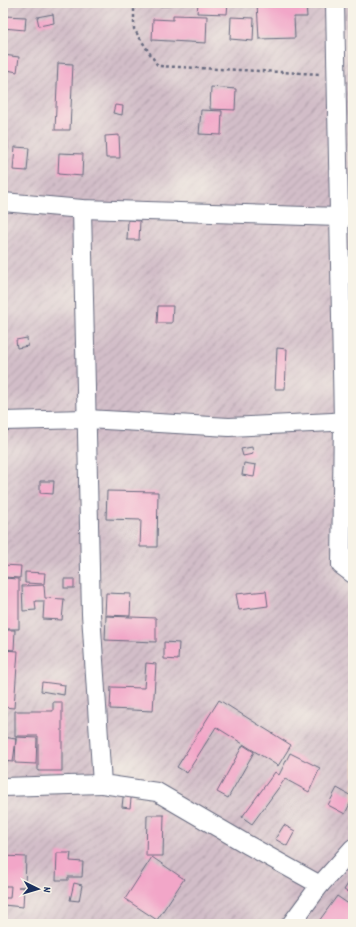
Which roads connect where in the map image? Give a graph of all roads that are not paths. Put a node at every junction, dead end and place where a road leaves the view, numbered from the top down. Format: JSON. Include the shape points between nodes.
{"nodes":[{"id":1,"x":335,"y":3,"type":"edge"},
{"id":2,"x":3,"y":202,"type":"edge"},
{"id":3,"x":82,"y":209,"type":"junction"},
{"id":4,"x":346,"y":217,"type":"edge"},
{"id":5,"x":87,"y":419,"type":"junction"},
{"id":6,"x":3,"y":421,"type":"edge"},
{"id":7,"x":348,"y":421,"type":"edge"},
{"id":8,"x":353,"y":574,"type":"edge"},
{"id":9,"x":102,"y":784,"type":"junction"},
{"id":10,"x":3,"y":787,"type":"edge"},
{"id":11,"x":353,"y":848,"type":"edge"},
{"id":12,"x":320,"y":885,"type":"junction"},
{"id":13,"x":291,"y":924,"type":"edge"}],
"edges":[{"from":1,"to":4,"type":"street","via":[[336,74]]},
{"from":2,"to":3,"type":"street"},
{"from":3,"to":4,"type":"street"},
{"from":3,"to":5,"type":"street"},
{"from":4,"to":7,"type":"street"},
{"from":5,"to":6,"type":"street"},
{"from":5,"to":7,"type":"street","via":[[229,427]]},
{"from":5,"to":9,"type":"street","via":[[91,614]]},
{"from":7,"to":8,"type":"street","via":[[341,565]]},
{"from":9,"to":10,"type":"street"},
{"from":9,"to":12,"type":"street","via":[[157,792]]},
{"from":11,"to":12,"type":"street"},
{"from":12,"to":13,"type":"street"}]}
